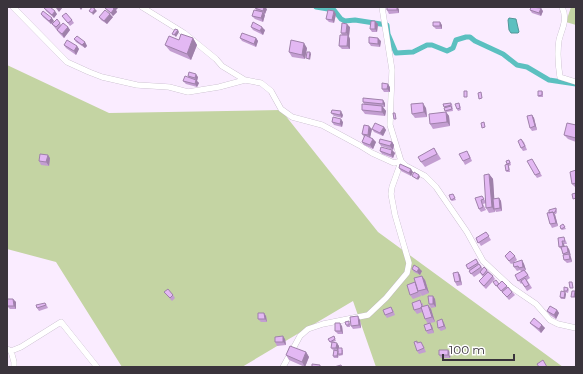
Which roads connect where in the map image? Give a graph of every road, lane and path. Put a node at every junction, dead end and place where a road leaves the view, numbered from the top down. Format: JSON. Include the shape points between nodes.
{"nodes":[{"id":1,"x":14,"y":7,"type":"edge"},
{"id":2,"x":142,"y":7,"type":"edge"},
{"id":3,"x":382,"y":7,"type":"edge"},
{"id":4,"x":562,"y":7,"type":"edge"},
{"id":5,"x":245,"y":80,"type":"junction"},
{"id":6,"x":576,"y":82,"type":"edge"},
{"id":7,"x":401,"y":161,"type":"junction"},
{"id":8,"x":576,"y":328,"type":"edge"},
{"id":9,"x":9,"y":350,"type":"edge"},
{"id":10,"x":14,"y":367,"type":"edge"},
{"id":11,"x":97,"y":367,"type":"edge"},
{"id":12,"x":283,"y":367,"type":"edge"}],
"edges":[{"from":1,"to":5,"type":"street","via":[[67,62],[102,77],[188,92]]},
{"from":2,"to":5,"type":"street","via":[[184,33],[222,66]]},
{"from":3,"to":7,"type":"street","via":[[392,70],[390,125]]},
{"from":4,"to":6,"type":"street","via":[[565,25],[557,60],[560,77]]},
{"from":5,"to":7,"type":"street","via":[[261,83],[271,90],[281,109],[292,118],[322,125],[372,153],[394,163]]},
{"from":7,"to":8,"type":"street","via":[[425,176],[436,187],[468,232],[483,261],[511,287],[536,304],[550,320]]},
{"from":7,"to":12,"type":"street","via":[[391,194],[409,263],[406,273],[368,315],[308,329],[300,336]]},
{"from":9,"to":10,"type":"street"},
{"from":9,"to":11,"type":"street","via":[[21,346],[61,322]]}]}
